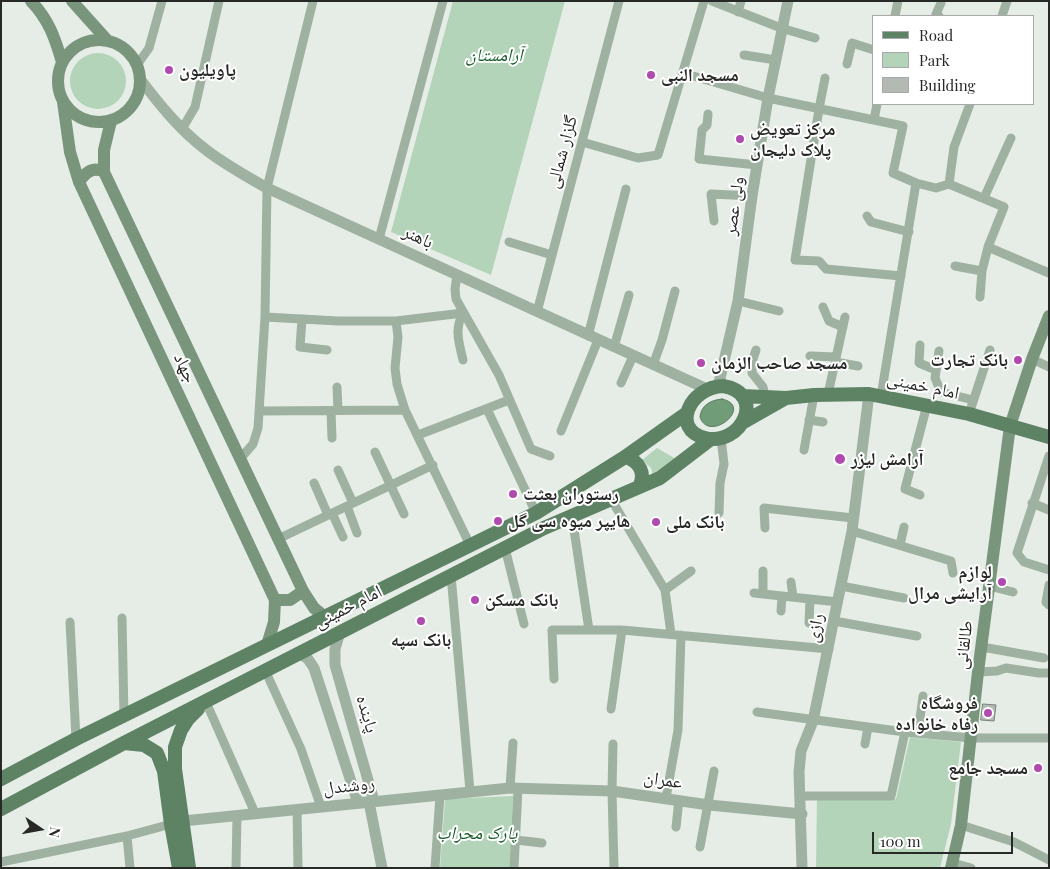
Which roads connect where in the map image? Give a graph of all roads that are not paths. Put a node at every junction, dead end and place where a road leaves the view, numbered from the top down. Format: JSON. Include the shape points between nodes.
{"nodes":[{"id":1,"x":31,"y":1,"type":"edge"},
{"id":2,"x":72,"y":1,"type":"edge"},
{"id":3,"x":162,"y":1,"type":"edge"},
{"id":4,"x":220,"y":1,"type":"edge"},
{"id":5,"x":312,"y":1,"type":"edge"},
{"id":6,"x":443,"y":1,"type":"edge"},
{"id":7,"x":619,"y":1,"type":"edge"},
{"id":8,"x":704,"y":1,"type":"edge"},
{"id":9,"x":712,"y":1,"type":"edge"},
{"id":10,"x":741,"y":1,"type":"edge"},
{"id":11,"x":788,"y":1,"type":"edge"},
{"id":12,"x":898,"y":1,"type":"edge"},
{"id":13,"x":1007,"y":1,"type":"edge"},
{"id":14,"x":941,"y":3,"type":"dead end"},
{"id":15,"x":738,"y":12,"type":"junction"},
{"id":16,"x":895,"y":15,"type":"edge"},
{"id":17,"x":937,"y":15,"type":"edge"},
{"id":18,"x":1002,"y":15,"type":"edge"},
{"id":19,"x":781,"y":28,"type":"junction"},
{"id":20,"x":815,"y":38,"type":"dead end"},
{"id":21,"x":107,"y":40,"type":"junction"},
{"id":22,"x":872,"y":49,"type":"edge"},
{"id":23,"x":744,"y":55,"type":"dead end"},
{"id":24,"x":776,"y":60,"type":"junction"},
{"id":25,"x":62,"y":62,"type":"junction"},
{"id":26,"x":847,"y":64,"type":"dead end"},
{"id":27,"x":137,"y":66,"type":"junction"},
{"id":28,"x":683,"y":73,"type":"junction"},
{"id":29,"x":825,"y":78,"type":"dead end"},
{"id":30,"x":140,"y":79,"type":"junction"},
{"id":31,"x":768,"y":98,"type":"junction"},
{"id":32,"x":63,"y":102,"type":"junction"},
{"id":33,"x":877,"y":105,"type":"edge"},
{"id":34,"x":970,"y":105,"type":"edge"},
{"id":35,"x":818,"y":109,"type":"junction"},
{"id":36,"x":708,"y":114,"type":"dead end"},
{"id":37,"x":874,"y":120,"type":"junction"},
{"id":38,"x":111,"y":121,"type":"junction"},
{"id":39,"x":182,"y":129,"type":"junction"},
{"id":40,"x":1011,"y":138,"type":"dead end"},
{"id":41,"x":582,"y":142,"type":"junction"},
{"id":42,"x":757,"y":165,"type":"junction"},
{"id":43,"x":104,"y":172,"type":"junction"},
{"id":44,"x":79,"y":182,"type":"junction"},
{"id":45,"x":916,"y":183,"type":"junction"},
{"id":46,"x":949,"y":184,"type":"junction"},
{"id":47,"x":267,"y":188,"type":"junction"},
{"id":48,"x":626,"y":189,"type":"dead end"},
{"id":49,"x":752,"y":196,"type":"junction"},
{"id":50,"x":984,"y":198,"type":"junction"},
{"id":51,"x":867,"y":216,"type":"dead end"},
{"id":52,"x":714,"y":221,"type":"dead end"},
{"id":53,"x":909,"y":232,"type":"junction"},
{"id":54,"x":379,"y":239,"type":"junction"},
{"id":55,"x":509,"y":242,"type":"dead end"},
{"id":56,"x":988,"y":247,"type":"junction"},
{"id":57,"x":552,"y":254,"type":"junction"},
{"id":58,"x":954,"y":266,"type":"dead end"},
{"id":59,"x":982,"y":271,"type":"junction"},
{"id":60,"x":1049,"y":272,"type":"edge"},
{"id":61,"x":457,"y":275,"type":"junction"},
{"id":62,"x":902,"y":276,"type":"junction"},
{"id":63,"x":675,"y":291,"type":"dead end"},
{"id":64,"x":629,"y":295,"type":"dead end"},
{"id":65,"x":980,"y":297,"type":"dead end"},
{"id":66,"x":738,"y":301,"type":"junction"},
{"id":67,"x":823,"y":307,"type":"dead end"},
{"id":68,"x":778,"y":311,"type":"dead end"},
{"id":69,"x":537,"y":312,"type":"junction"},
{"id":70,"x":463,"y":313,"type":"junction"},
{"id":71,"x":1049,"y":316,"type":"edge"},
{"id":72,"x":265,"y":317,"type":"junction"},
{"id":73,"x":845,"y":317,"type":"dead end"},
{"id":74,"x":302,"y":319,"type":"junction"},
{"id":75,"x":396,"y":321,"type":"junction"},
{"id":76,"x":842,"y":328,"type":"junction"},
{"id":77,"x":593,"y":338,"type":"junction"},
{"id":78,"x":920,"y":346,"type":"dead end"},
{"id":79,"x":614,"y":347,"type":"junction"},
{"id":80,"x":327,"y":350,"type":"dead end"},
{"id":81,"x":756,"y":350,"type":"dead end"},
{"id":82,"x":990,"y":350,"type":"dead end"},
{"id":83,"x":939,"y":351,"type":"dead end"},
{"id":84,"x":633,"y":356,"type":"junction"},
{"id":85,"x":810,"y":356,"type":"dead end"},
{"id":86,"x":1032,"y":359,"type":"junction"},
{"id":87,"x":463,"y":360,"type":"dead end"},
{"id":88,"x":835,"y":360,"type":"junction"},
{"id":89,"x":653,"y":365,"type":"junction"},
{"id":90,"x":858,"y":366,"type":"dead end"},
{"id":91,"x":1049,"y":367,"type":"edge"},
{"id":92,"x":936,"y":370,"type":"junction"},
{"id":93,"x":621,"y":382,"type":"dead end"},
{"id":94,"x":337,"y":387,"type":"dead end"},
{"id":95,"x":712,"y":388,"type":"junction"},
{"id":96,"x":821,"y":394,"type":"junction"},
{"id":97,"x":875,"y":395,"type":"junction"},
{"id":98,"x":742,"y":396,"type":"junction"},
{"id":99,"x":765,"y":396,"type":"junction"},
{"id":100,"x":786,"y":398,"type":"junction"},
{"id":101,"x":509,"y":400,"type":"junction"},
{"id":102,"x":973,"y":400,"type":"junction"},
{"id":103,"x":927,"y":405,"type":"junction"},
{"id":104,"x":487,"y":409,"type":"junction"},
{"id":105,"x":334,"y":410,"type":"junction"},
{"id":106,"x":405,"y":410,"type":"junction"},
{"id":107,"x":259,"y":411,"type":"junction"},
{"id":108,"x":687,"y":412,"type":"junction"},
{"id":109,"x":969,"y":414,"type":"junction"},
{"id":110,"x":809,"y":420,"type":"junction"},
{"id":111,"x":823,"y":422,"type":"dead end"},
{"id":112,"x":742,"y":423,"type":"junction"},
{"id":113,"x":1010,"y":426,"type":"junction"},
{"id":114,"x":561,"y":432,"type":"dead end"},
{"id":115,"x":418,"y":435,"type":"junction"},
{"id":116,"x":1049,"y":437,"type":"edge"},
{"id":117,"x":332,"y":438,"type":"dead end"},
{"id":118,"x":716,"y":438,"type":"junction"},
{"id":119,"x":804,"y":450,"type":"dead end"},
{"id":120,"x":375,"y":452,"type":"dead end"},
{"id":121,"x":550,"y":456,"type":"dead end"},
{"id":122,"x":1049,"y":456,"type":"edge"},
{"id":123,"x":625,"y":457,"type":"junction"},
{"id":124,"x":240,"y":459,"type":"junction"},
{"id":125,"x":433,"y":465,"type":"junction"},
{"id":126,"x":338,"y":470,"type":"dead end"},
{"id":127,"x":314,"y":483,"type":"dead end"},
{"id":128,"x":390,"y":486,"type":"junction"},
{"id":129,"x":639,"y":487,"type":"junction"},
{"id":130,"x":920,"y":495,"type":"dead end"},
{"id":131,"x":612,"y":499,"type":"junction"},
{"id":132,"x":1032,"y":503,"type":"junction"},
{"id":133,"x":350,"y":505,"type":"junction"},
{"id":134,"x":1049,"y":510,"type":"edge"},
{"id":135,"x":536,"y":512,"type":"junction"},
{"id":136,"x":719,"y":513,"type":"dead end"},
{"id":137,"x":330,"y":514,"type":"junction"},
{"id":138,"x":404,"y":514,"type":"dead end"},
{"id":139,"x":572,"y":516,"type":"junction"},
{"id":140,"x":853,"y":518,"type":"junction"},
{"id":141,"x":904,"y":527,"type":"dead end"},
{"id":142,"x":765,"y":528,"type":"dead end"},
{"id":143,"x":852,"y":531,"type":"junction"},
{"id":144,"x":357,"y":533,"type":"dead end"},
{"id":145,"x":343,"y":537,"type":"dead end"},
{"id":146,"x":278,"y":539,"type":"junction"},
{"id":147,"x":470,"y":545,"type":"junction"},
{"id":148,"x":900,"y":545,"type":"junction"},
{"id":149,"x":505,"y":548,"type":"junction"},
{"id":150,"x":1049,"y":570,"type":"edge"},
{"id":151,"x":691,"y":571,"type":"dead end"},
{"id":152,"x":763,"y":571,"type":"dead end"},
{"id":153,"x":953,"y":573,"type":"dead end"},
{"id":154,"x":451,"y":575,"type":"junction"},
{"id":155,"x":792,"y":582,"type":"dead end"},
{"id":156,"x":1049,"y":585,"type":"edge"},
{"id":157,"x":841,"y":586,"type":"junction"},
{"id":158,"x":990,"y":586,"type":"junction"},
{"id":159,"x":665,"y":590,"type":"junction"},
{"id":160,"x":303,"y":591,"type":"junction"},
{"id":161,"x":1013,"y":592,"type":"dead end"},
{"id":162,"x":782,"y":596,"type":"junction"},
{"id":163,"x":793,"y":597,"type":"junction"},
{"id":164,"x":904,"y":598,"type":"dead end"},
{"id":165,"x":810,"y":599,"type":"junction"},
{"id":166,"x":275,"y":600,"type":"junction"},
{"id":167,"x":838,"y":602,"type":"junction"},
{"id":168,"x":1049,"y":605,"type":"edge"},
{"id":169,"x":781,"y":611,"type":"dead end"},
{"id":170,"x":325,"y":617,"type":"junction"},
{"id":171,"x":122,"y":618,"type":"dead end"},
{"id":172,"x":834,"y":621,"type":"junction"},
{"id":173,"x":70,"y":622,"type":"dead end"},
{"id":174,"x":809,"y":623,"type":"dead end"},
{"id":175,"x":524,"y":624,"type":"dead end"},
{"id":176,"x":589,"y":630,"type":"junction"},
{"id":177,"x":622,"y":630,"type":"junction"},
{"id":178,"x":340,"y":632,"type":"junction"},
{"id":179,"x":671,"y":634,"type":"junction"},
{"id":180,"x":681,"y":635,"type":"junction"},
{"id":181,"x":917,"y":636,"type":"dead end"},
{"id":182,"x":267,"y":645,"type":"junction"},
{"id":183,"x":982,"y":647,"type":"junction"},
{"id":184,"x":828,"y":649,"type":"junction"},
{"id":185,"x":299,"y":653,"type":"junction"},
{"id":186,"x":1044,"y":658,"type":"dead end"},
{"id":187,"x":265,"y":670,"type":"junction"},
{"id":188,"x":978,"y":672,"type":"junction"},
{"id":189,"x":1049,"y":673,"type":"edge"},
{"id":190,"x":554,"y":679,"type":"dead end"},
{"id":191,"x":923,"y":696,"type":"dead end"},
{"id":192,"x":206,"y":702,"type":"junction"},
{"id":193,"x":611,"y":709,"type":"dead end"},
{"id":194,"x":757,"y":712,"type":"dead end"},
{"id":195,"x":124,"y":716,"type":"junction"},
{"id":196,"x":813,"y":721,"type":"junction"},
{"id":197,"x":868,"y":727,"type":"junction"},
{"id":198,"x":905,"y":732,"type":"junction"},
{"id":199,"x":918,"y":733,"type":"junction"},
{"id":200,"x":971,"y":738,"type":"junction"},
{"id":201,"x":1049,"y":738,"type":"edge"},
{"id":202,"x":76,"y":739,"type":"junction"},
{"id":203,"x":124,"y":742,"type":"junction"},
{"id":204,"x":513,"y":743,"type":"dead end"},
{"id":205,"x":613,"y":744,"type":"dead end"},
{"id":206,"x":865,"y":744,"type":"dead end"},
{"id":207,"x":175,"y":747,"type":"junction"},
{"id":208,"x":157,"y":753,"type":"junction"},
{"id":209,"x":714,"y":771,"type":"dead end"},
{"id":210,"x":1,"y":779,"type":"edge"},
{"id":211,"x":514,"y":789,"type":"junction"},
{"id":212,"x":612,"y":791,"type":"junction"},
{"id":213,"x":470,"y":792,"type":"junction"},
{"id":214,"x":440,"y":794,"type":"junction"},
{"id":215,"x":800,"y":796,"type":"junction"},
{"id":216,"x":666,"y":798,"type":"junction"},
{"id":217,"x":679,"y":800,"type":"junction"},
{"id":218,"x":367,"y":802,"type":"junction"},
{"id":219,"x":709,"y":805,"type":"junction"},
{"id":220,"x":321,"y":807,"type":"junction"},
{"id":221,"x":1,"y":809,"type":"edge"},
{"id":222,"x":297,"y":809,"type":"junction"},
{"id":223,"x":255,"y":813,"type":"junction"},
{"id":224,"x":802,"y":814,"type":"junction"},
{"id":225,"x":236,"y":815,"type":"junction"},
{"id":226,"x":177,"y":822,"type":"junction"},
{"id":227,"x":961,"y":825,"type":"junction"},
{"id":228,"x":676,"y":827,"type":"dead end"},
{"id":229,"x":128,"y":836,"type":"junction"},
{"id":230,"x":516,"y":840,"type":"junction"},
{"id":231,"x":542,"y":843,"type":"dead end"},
{"id":232,"x":700,"y":847,"type":"dead end"},
{"id":233,"x":1049,"y":860,"type":"edge"},
{"id":234,"x":1,"y":862,"type":"edge"},
{"id":235,"x":952,"y":865,"type":"edge"},
{"id":236,"x":130,"y":868,"type":"edge"},
{"id":237,"x":179,"y":868,"type":"edge"},
{"id":238,"x":190,"y":868,"type":"edge"},
{"id":239,"x":236,"y":868,"type":"edge"},
{"id":240,"x":298,"y":868,"type":"edge"},
{"id":241,"x":382,"y":868,"type":"edge"},
{"id":242,"x":435,"y":868,"type":"edge"},
{"id":243,"x":514,"y":868,"type":"edge"},
{"id":244,"x":614,"y":868,"type":"edge"},
{"id":245,"x":802,"y":868,"type":"edge"},
{"id":246,"x":971,"y":868,"type":"edge"}],
"edges":[{"from":1,"to":25,"type":"main road","via":[[54,34]]},
{"from":2,"to":21,"type":"main road"},
{"from":3,"to":27,"type":"street","via":[[149,48]]},
{"from":4,"to":39,"type":"street","via":[[195,107]]},
{"from":5,"to":47,"type":"street"},
{"from":6,"to":54,"type":"street"},
{"from":7,"to":41,"type":"street","name":"گلزار شمالی"},
{"from":8,"to":28,"type":"street"},
{"from":9,"to":15,"type":"street"},
{"from":10,"to":15,"type":"street"},
{"from":11,"to":19,"type":"street","name":"ولی عصر"},
{"from":12,"to":16,"type":"street"},
{"from":13,"to":18,"type":"street"},
{"from":14,"to":17,"type":"street"},
{"from":15,"to":19,"type":"street"},
{"from":19,"to":20,"type":"street"},
{"from":19,"to":24,"type":"street","name":"ولی عصر"},
{"from":21,"to":25,"type":"main road","via":[[81,43]]},
{"from":21,"to":27,"type":"main road","via":[[120,45]]},
{"from":22,"to":26,"type":"street","via":[[852,42]]},
{"from":23,"to":24,"type":"street"},
{"from":24,"to":31,"type":"street","name":"ولی عصر"},
{"from":25,"to":32,"type":"main road","via":[[58,89]]},
{"from":27,"to":30,"type":"main road"},
{"from":28,"to":31,"type":"street"},
{"from":28,"to":41,"type":"street","via":[[658,155],[638,158]]},
{"from":29,"to":35,"type":"street"},
{"from":30,"to":38,"type":"main road","via":[[135,101]]},
{"from":30,"to":39,"type":"street","name":"باهنر"},
{"from":31,"to":35,"type":"street"},
{"from":31,"to":42,"type":"street","name":"ولی عصر"},
{"from":32,"to":38,"type":"main road","via":[[84,120]]},
{"from":32,"to":44,"type":"main road","name":"جهاد","via":[[70,152]]},
{"from":33,"to":37,"type":"street"},
{"from":34,"to":46,"type":"street","via":[[954,147]]},
{"from":35,"to":37,"type":"street"},
{"from":35,"to":62,"type":"street","via":[[795,260],[819,261],[826,270]]},
{"from":36,"to":42,"type":"street","via":[[702,130],[699,158]]},
{"from":37,"to":45,"type":"street","via":[[903,126],[894,173]]},
{"from":38,"to":43,"type":"main road","name":"جهاد","via":[[104,150]]},
{"from":39,"to":47,"type":"street","name":"باهنر","via":[[204,149]]},
{"from":40,"to":50,"type":"street"},
{"from":41,"to":57,"type":"street","name":"گلزار شمالی"},
{"from":42,"to":49,"type":"street","name":"ولی عصر"},
{"from":43,"to":44,"type":"main road","via":[[92,170]]},
{"from":43,"to":124,"type":"main road","name":"جهاد"},
{"from":44,"to":166,"type":"main road","name":"جهاد"},
{"from":45,"to":46,"type":"street","via":[[936,188]]},
{"from":45,"to":53,"type":"street"},
{"from":46,"to":50,"type":"street"},
{"from":47,"to":54,"type":"street","name":"باهنر"},
{"from":47,"to":72,"type":"street"},
{"from":48,"to":77,"type":"street"},
{"from":49,"to":52,"type":"street","via":[[711,194]]},
{"from":49,"to":66,"type":"street","name":"ولی عصر"},
{"from":50,"to":56,"type":"street","via":[[1004,207]]},
{"from":51,"to":53,"type":"street","via":[[871,222]]},
{"from":53,"to":62,"type":"street"},
{"from":54,"to":61,"type":"street","name":"باهنر"},
{"from":55,"to":57,"type":"street"},
{"from":56,"to":59,"type":"street"},
{"from":56,"to":60,"type":"street"},
{"from":57,"to":69,"type":"street","name":"گلزار شمالی"},
{"from":58,"to":59,"type":"street"},
{"from":59,"to":65,"type":"street"},
{"from":61,"to":69,"type":"street","name":"باهنر"},
{"from":61,"to":70,"type":"street","via":[[456,299]]},
{"from":62,"to":97,"type":"street"},
{"from":63,"to":89,"type":"street"},
{"from":64,"to":79,"type":"street"},
{"from":66,"to":68,"type":"street"},
{"from":66,"to":95,"type":"street","name":"ولی عصر"},
{"from":67,"to":76,"type":"street","via":[[829,321]]},
{"from":69,"to":77,"type":"street","name":"باهنر"},
{"from":70,"to":75,"type":"street"},
{"from":70,"to":87,"type":"street","via":[[458,323]]},
{"from":70,"to":101,"type":"street","via":[[499,375]]},
{"from":71,"to":86,"type":"main road","name":"طالقانی"},
{"from":72,"to":74,"type":"street"},
{"from":72,"to":107,"type":"street"},
{"from":73,"to":76,"type":"street"},
{"from":74,"to":75,"type":"street"},
{"from":74,"to":80,"type":"street","via":[[300,347]]},
{"from":75,"to":106,"type":"street","via":[[395,368]]},
{"from":76,"to":88,"type":"street"},
{"from":77,"to":79,"type":"street","name":"باهنر"},
{"from":77,"to":114,"type":"street"},
{"from":78,"to":92,"type":"street","via":[[919,363]]},
{"from":79,"to":84,"type":"street","name":"باهنر"},
{"from":81,"to":99,"type":"street","via":[[752,373],[763,387]]},
{"from":82,"to":102,"type":"street"},
{"from":83,"to":92,"type":"street"},
{"from":84,"to":89,"type":"street","name":"باهنر"},
{"from":84,"to":93,"type":"street"},
{"from":85,"to":88,"type":"street"},
{"from":86,"to":91,"type":"street"},
{"from":86,"to":113,"type":"main road","name":"طالقانی"},
{"from":88,"to":90,"type":"street"},
{"from":88,"to":96,"type":"street"},
{"from":89,"to":95,"type":"street","name":"باهنر"},
{"from":92,"to":102,"type":"street","via":[[935,378],[941,392]]},
{"from":94,"to":105,"type":"street"},
{"from":95,"to":98,"type":"main road","via":[[733,389]]},
{"from":95,"to":108,"type":"main road","via":[[694,398]]},
{"from":96,"to":97,"type":"main road","name":"امام خمینی"},
{"from":96,"to":100,"type":"main road","name":"امام خمینی"},
{"from":96,"to":110,"type":"street"},
{"from":97,"to":103,"type":"main road","name":"امام خمینی"},
{"from":97,"to":140,"type":"street","name":"رازی"},
{"from":98,"to":99,"type":"main road","name":"امام خمینی"},
{"from":98,"to":112,"type":"main road","via":[[747,407]]},
{"from":99,"to":100,"type":"main road","name":"امام خمینی"},
{"from":100,"to":112,"type":"main road","name":"امام خمینی"},
{"from":101,"to":104,"type":"street"},
{"from":101,"to":121,"type":"street","via":[[531,448]]},
{"from":102,"to":109,"type":"street"},
{"from":103,"to":109,"type":"main road","name":"امام خمینی"},
{"from":103,"to":130,"type":"street","via":[[905,488]]},
{"from":104,"to":115,"type":"street"},
{"from":104,"to":135,"type":"street"},
{"from":105,"to":106,"type":"street"},
{"from":105,"to":107,"type":"street"},
{"from":105,"to":117,"type":"street"},
{"from":106,"to":115,"type":"street"},
{"from":107,"to":124,"type":"street","via":[[253,444]]},
{"from":108,"to":118,"type":"main road","via":[[691,429],[700,436]]},
{"from":108,"to":123,"type":"main road","name":"امام خمینی"},
{"from":109,"to":113,"type":"main road","name":"امام خمینی"},
{"from":110,"to":111,"type":"street"},
{"from":110,"to":119,"type":"street"},
{"from":112,"to":118,"type":"main road","via":[[735,431]]},
{"from":113,"to":116,"type":"main road","name":"امام خمینی"},
{"from":113,"to":158,"type":"main road","name":"طالقانی"},
{"from":115,"to":125,"type":"street"},
{"from":118,"to":129,"type":"main road","name":"امام خمینی","via":[[660,478]]},
{"from":118,"to":136,"type":"street","via":[[724,464]]},
{"from":120,"to":128,"type":"street"},
{"from":122,"to":132,"type":"street"},
{"from":123,"to":129,"type":"main road","via":[[642,471]]},
{"from":123,"to":135,"type":"main road","name":"امام خمینی"},
{"from":124,"to":146,"type":"main road","name":"جهاد"},
{"from":125,"to":128,"type":"street"},
{"from":125,"to":147,"type":"street"},
{"from":126,"to":133,"type":"street"},
{"from":127,"to":137,"type":"street"},
{"from":128,"to":133,"type":"street"},
{"from":128,"to":138,"type":"street"},
{"from":129,"to":131,"type":"main road","name":"امام خمینی"},
{"from":131,"to":139,"type":"main road","name":"امام خمینی"},
{"from":131,"to":159,"type":"street"},
{"from":132,"to":134,"type":"street"},
{"from":132,"to":150,"type":"street","via":[[1017,553],[1024,562]]},
{"from":133,"to":137,"type":"street"},
{"from":133,"to":144,"type":"street"},
{"from":135,"to":147,"type":"main road","name":"امام خمینی"},
{"from":137,"to":145,"type":"street"},
{"from":137,"to":146,"type":"street"},
{"from":139,"to":149,"type":"main road","name":"امام خمینی"},
{"from":139,"to":176,"type":"street"},
{"from":140,"to":142,"type":"street","via":[[764,508]]},
{"from":140,"to":143,"type":"street","name":"رازی"},
{"from":141,"to":148,"type":"street"},
{"from":143,"to":148,"type":"street"},
{"from":143,"to":157,"type":"street","name":"رازی"},
{"from":146,"to":160,"type":"main road","name":"جهاد"},
{"from":147,"to":170,"type":"main road","name":"امام خمینی"},
{"from":148,"to":153,"type":"street","via":[[951,561]]},
{"from":149,"to":154,"type":"main road","name":"امام خمینی"},
{"from":149,"to":175,"type":"street"},
{"from":151,"to":159,"type":"street"},
{"from":152,"to":162,"type":"street","via":[[758,594]]},
{"from":154,"to":178,"type":"main road","name":"امام خمینی"},
{"from":154,"to":213,"type":"street"},
{"from":155,"to":163,"type":"street"},
{"from":156,"to":168,"type":"street","via":[[1046,602]]},
{"from":157,"to":164,"type":"street"},
{"from":157,"to":167,"type":"street","name":"رازی"},
{"from":158,"to":161,"type":"street"},
{"from":158,"to":183,"type":"main road","name":"طالقانی"},
{"from":159,"to":179,"type":"street"},
{"from":160,"to":166,"type":"main road","via":[[290,600]]},
{"from":160,"to":170,"type":"main road","name":"جهاد","via":[[314,608]]},
{"from":162,"to":163,"type":"street"},
{"from":162,"to":169,"type":"street"},
{"from":163,"to":165,"type":"street"},
{"from":165,"to":167,"type":"street"},
{"from":165,"to":174,"type":"street"},
{"from":166,"to":182,"type":"main road","name":"جهاد","via":[[274,622]]},
{"from":167,"to":172,"type":"street","name":"رازی"},
{"from":170,"to":182,"type":"main road","name":"امام خمینی"},
{"from":171,"to":195,"type":"street"},
{"from":172,"to":181,"type":"street"},
{"from":172,"to":184,"type":"street","name":"رازی"},
{"from":173,"to":202,"type":"street"},
{"from":176,"to":177,"type":"street"},
{"from":176,"to":190,"type":"street","via":[[552,630]]},
{"from":177,"to":179,"type":"street"},
{"from":177,"to":193,"type":"street"},
{"from":178,"to":185,"type":"main road","name":"امام خمینی"},
{"from":178,"to":218,"type":"street","name":"پاینده","via":[[335,665]]},
{"from":179,"to":180,"type":"street"},
{"from":180,"to":184,"type":"street"},
{"from":180,"to":216,"type":"street","via":[[678,730]]},
{"from":182,"to":195,"type":"main road","name":"امام خمینی"},
{"from":183,"to":186,"type":"street"},
{"from":183,"to":188,"type":"main road","name":"طالقانی"},
{"from":184,"to":196,"type":"street","name":"رازی"},
{"from":185,"to":187,"type":"main road","name":"امام خمینی"},
{"from":185,"to":218,"type":"street","name":"پاینده","via":[[314,668]]},
{"from":187,"to":192,"type":"main road","name":"امام خمینی"},
{"from":187,"to":220,"type":"street","via":[[301,749]]},
{"from":188,"to":189,"type":"street","via":[[1006,668]]},
{"from":188,"to":200,"type":"main road","name":"طالقانی"},
{"from":191,"to":199,"type":"street"},
{"from":192,"to":203,"type":"main road","name":"امام خمینی"},
{"from":192,"to":207,"type":"main road","via":[[188,719]]},
{"from":192,"to":223,"type":"street"},
{"from":194,"to":196,"type":"street"},
{"from":195,"to":202,"type":"main road","name":"امام خمینی"},
{"from":196,"to":197,"type":"street"},
{"from":196,"to":215,"type":"street","name":"رازی","via":[[801,751]]},
{"from":197,"to":198,"type":"street"},
{"from":197,"to":206,"type":"street"},
{"from":198,"to":199,"type":"street"},
{"from":198,"to":215,"type":"street","via":[[891,796]]},
{"from":199,"to":200,"type":"street"},
{"from":200,"to":201,"type":"street"},
{"from":200,"to":227,"type":"main road","name":"طالقانی"},
{"from":202,"to":210,"type":"main road","name":"امام خمینی"},
{"from":203,"to":208,"type":"main road","via":[[144,746]]},
{"from":203,"to":221,"type":"main road","name":"امام خمینی"},
{"from":204,"to":211,"type":"street"},
{"from":205,"to":212,"type":"street"},
{"from":207,"to":208,"type":"main road","via":[[166,744]]},
{"from":207,"to":226,"type":"main road"},
{"from":208,"to":226,"type":"main road"},
{"from":209,"to":219,"type":"street"},
{"from":211,"to":212,"type":"street","name":"عمران"},
{"from":211,"to":213,"type":"street","name":"روشندل"},
{"from":211,"to":230,"type":"street"},
{"from":212,"to":216,"type":"street","name":"عمران"},
{"from":212,"to":244,"type":"street"},
{"from":213,"to":214,"type":"street","name":"روشندل"},
{"from":214,"to":218,"type":"street","name":"روشندل"},
{"from":214,"to":242,"type":"street"},
{"from":215,"to":224,"type":"street","name":"رازی"},
{"from":216,"to":217,"type":"street","name":"عمران"},
{"from":217,"to":219,"type":"street","name":"عمران"},
{"from":217,"to":228,"type":"street"},
{"from":218,"to":220,"type":"street","name":"روشندل"},
{"from":218,"to":241,"type":"street","name":"پاینده"},
{"from":219,"to":224,"type":"street","name":"عمران"},
{"from":219,"to":232,"type":"street"},
{"from":220,"to":222,"type":"street","name":"روشندل"},
{"from":222,"to":223,"type":"street","name":"روشندل"},
{"from":222,"to":240,"type":"street"},
{"from":223,"to":225,"type":"street","name":"روشندل"},
{"from":224,"to":245,"type":"street","name":"رازی"},
{"from":225,"to":226,"type":"street","name":"روشندل"},
{"from":225,"to":239,"type":"street"},
{"from":226,"to":229,"type":"street","name":"روشندل"},
{"from":226,"to":237,"type":"main road"},
{"from":226,"to":238,"type":"main road"},
{"from":227,"to":233,"type":"street","via":[[1014,842]]},
{"from":227,"to":235,"type":"main road","name":"طالقانی"},
{"from":229,"to":234,"type":"street","name":"روشندل"},
{"from":229,"to":236,"type":"street"},
{"from":230,"to":231,"type":"street"},
{"from":230,"to":243,"type":"street"},
{"from":235,"to":246,"type":"street"}]}
